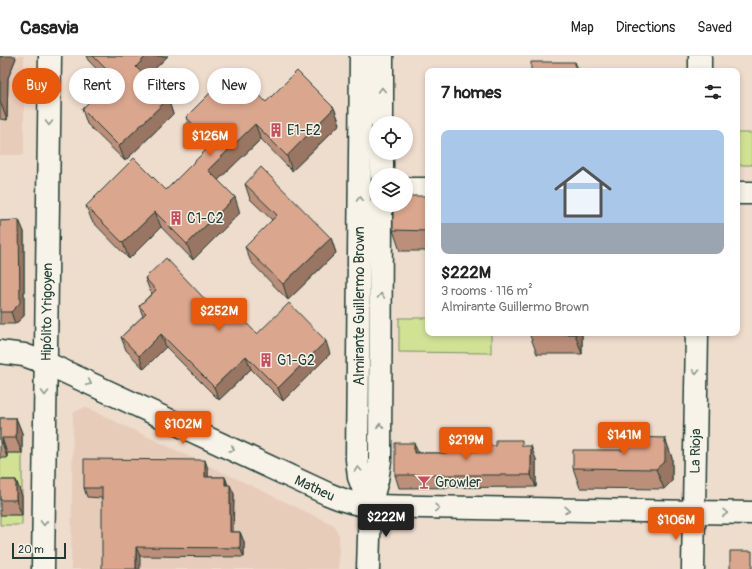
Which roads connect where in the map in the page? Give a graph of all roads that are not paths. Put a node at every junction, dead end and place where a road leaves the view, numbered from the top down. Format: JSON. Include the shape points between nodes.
{"nodes":[{"id":1,"x":50,"y":56,"type":"edge"},
{"id":2,"x":361,"y":56,"type":"edge"},
{"id":3,"x":382,"y":56,"type":"edge"},
{"id":4,"x":700,"y":56,"type":"edge"},
{"id":5,"x":700,"y":68,"type":"edge"},
{"id":6,"x":382,"y":116,"type":"edge"},
{"id":7,"x":413,"y":189,"type":"edge"},
{"id":8,"x":425,"y":189,"type":"edge"},
{"id":9,"x":740,"y":193,"type":"edge"},
{"id":10,"x":752,"y":193,"type":"edge"},
{"id":11,"x":382,"y":212,"type":"edge"},
{"id":12,"x":697,"y":336,"type":"edge"},
{"id":13,"x":0,"y":352,"type":"edge"},
{"id":14,"x":46,"y":363,"type":"junction"},
{"id":15,"x":370,"y":506,"type":"junction"},
{"id":16,"x":694,"y":513,"type":"junction"},
{"id":17,"x":752,"y":513,"type":"edge"},
{"id":18,"x":43,"y":569,"type":"edge"},
{"id":19,"x":368,"y":569,"type":"edge"},
{"id":20,"x":693,"y":569,"type":"edge"}],
"edges":[{"from":1,"to":14,"type":"street","name":"Hipólito Yrigoyen","one_way":true},
{"from":15,"to":2,"type":"street","name":"Almirante Guillermo Brown","one_way":true,"via":[[358,477],[357,459]]},
{"from":6,"to":3,"type":"street","one_way":true},
{"from":4,"to":5,"type":"street"},
{"from":7,"to":8,"type":"street"},
{"from":9,"to":10,"type":"street"},
{"from":15,"to":11,"type":"street","name":"Almirante Guillermo Brown","one_way":true,"via":[[380,461]]},
{"from":12,"to":16,"type":"street","name":"La Rioja","one_way":true},
{"from":13,"to":14,"type":"street","name":"Matheu","via":[[24,355]]},
{"from":14,"to":15,"type":"street","name":"Matheu","one_way":true,"via":[[342,500]]},
{"from":14,"to":18,"type":"street","name":"Hipólito Yrigoyen","one_way":true},
{"from":15,"to":16,"type":"street","name":"Matheu","one_way":true},
{"from":15,"to":19,"type":"street","name":"Almirante Guillermo Brown"},
{"from":16,"to":17,"type":"street","name":"Matheu","one_way":true},
{"from":16,"to":20,"type":"street","name":"La Rioja"}]}
